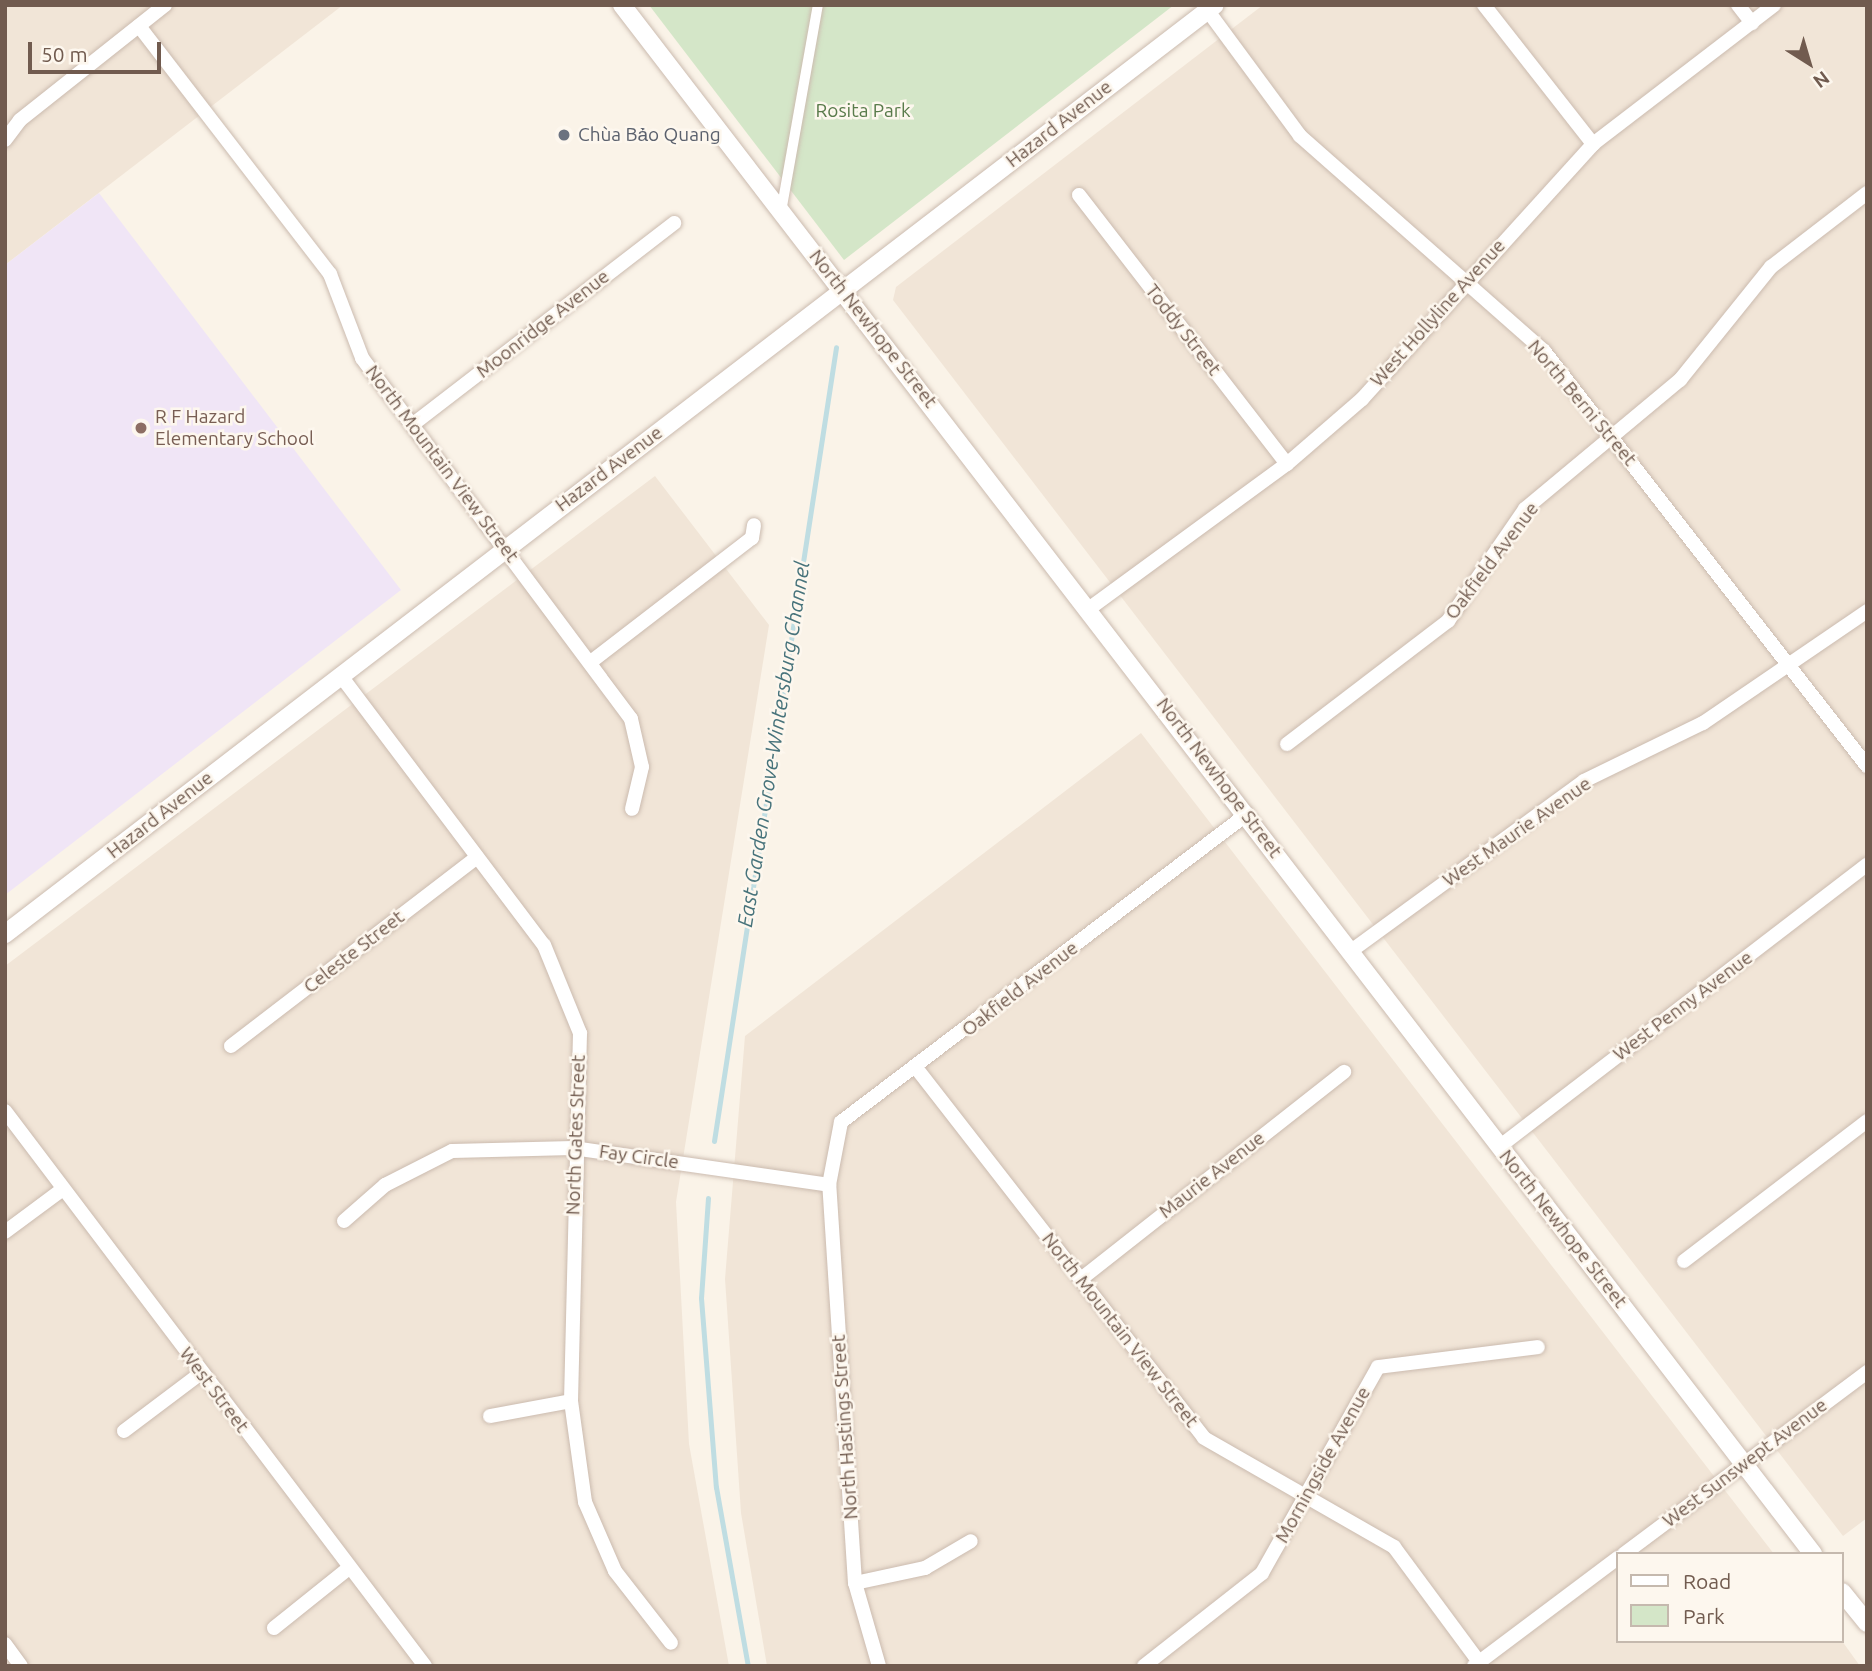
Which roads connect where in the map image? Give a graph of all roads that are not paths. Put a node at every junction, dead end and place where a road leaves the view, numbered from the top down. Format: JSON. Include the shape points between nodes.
{"nodes":[{"id":1,"x":165,"y":5,"type":"edge"},
{"id":2,"x":622,"y":5,"type":"edge"},
{"id":3,"x":818,"y":5,"type":"edge"},
{"id":4,"x":1484,"y":5,"type":"edge"},
{"id":5,"x":1738,"y":5,"type":"edge"},
{"id":6,"x":1774,"y":5,"type":"edge"},
{"id":7,"x":1211,"y":8,"type":"edge"},
{"id":8,"x":1752,"y":23,"type":"junction"},
{"id":9,"x":139,"y":26,"type":"junction"},
{"id":10,"x":5,"y":140,"type":"edge"},
{"id":11,"x":1593,"y":144,"type":"junction"},
{"id":12,"x":1867,"y":193,"type":"edge"},
{"id":13,"x":1079,"y":195,"type":"dead end"},
{"id":14,"x":782,"y":212,"type":"junction"},
{"id":15,"x":674,"y":223,"type":"dead end"},
{"id":16,"x":1462,"y":284,"type":"junction"},
{"id":17,"x":842,"y":290,"type":"junction"},
{"id":18,"x":412,"y":425,"type":"junction"},
{"id":19,"x":1612,"y":433,"type":"junction"},
{"id":20,"x":1287,"y":464,"type":"junction"},
{"id":21,"x":754,"y":525,"type":"dead end"},
{"id":22,"x":505,"y":549,"type":"junction"},
{"id":23,"x":1090,"y":608,"type":"junction"},
{"id":24,"x":1867,"y":611,"type":"edge"},
{"id":25,"x":592,"y":661,"type":"junction"},
{"id":26,"x":1788,"y":664,"type":"junction"},
{"id":27,"x":341,"y":676,"type":"junction"},
{"id":28,"x":1287,"y":744,"type":"dead end"},
{"id":29,"x":1867,"y":765,"type":"edge"},
{"id":30,"x":632,"y":809,"type":"dead end"},
{"id":31,"x":1247,"y":814,"type":"junction"},
{"id":32,"x":477,"y":857,"type":"junction"},
{"id":33,"x":1867,"y":865,"type":"edge"},
{"id":34,"x":5,"y":934,"type":"edge"},
{"id":35,"x":1351,"y":951,"type":"junction"},
{"id":36,"x":231,"y":1046,"type":"dead end"},
{"id":37,"x":917,"y":1069,"type":"junction"},
{"id":38,"x":1344,"y":1072,"type":"dead end"},
{"id":39,"x":5,"y":1111,"type":"edge"},
{"id":40,"x":1867,"y":1121,"type":"edge"},
{"id":41,"x":1499,"y":1147,"type":"junction"},
{"id":42,"x":573,"y":1148,"type":"junction"},
{"id":43,"x":829,"y":1185,"type":"junction"},
{"id":44,"x":63,"y":1189,"type":"junction"},
{"id":45,"x":344,"y":1222,"type":"dead end"},
{"id":46,"x":5,"y":1232,"type":"edge"},
{"id":47,"x":1684,"y":1261,"type":"dead end"},
{"id":48,"x":1081,"y":1279,"type":"junction"},
{"id":49,"x":1538,"y":1347,"type":"dead end"},
{"id":50,"x":1867,"y":1372,"type":"edge"},
{"id":51,"x":201,"y":1373,"type":"junction"},
{"id":52,"x":571,"y":1401,"type":"junction"},
{"id":53,"x":490,"y":1416,"type":"dead end"},
{"id":54,"x":124,"y":1431,"type":"dead end"},
{"id":55,"x":1744,"y":1464,"type":"junction"},
{"id":56,"x":1305,"y":1499,"type":"junction"},
{"id":57,"x":971,"y":1541,"type":"dead end"},
{"id":58,"x":1627,"y":1552,"type":"edge"},
{"id":59,"x":1811,"y":1552,"type":"edge"},
{"id":60,"x":1616,"y":1559,"type":"edge"},
{"id":61,"x":349,"y":1568,"type":"junction"},
{"id":62,"x":855,"y":1583,"type":"junction"},
{"id":63,"x":1844,"y":1594,"type":"edge"},
{"id":64,"x":1867,"y":1623,"type":"edge"},
{"id":65,"x":274,"y":1628,"type":"dead end"},
{"id":66,"x":671,"y":1643,"type":"dead end"},
{"id":67,"x":5,"y":1644,"type":"edge"},
{"id":68,"x":1476,"y":1664,"type":"edge"},
{"id":69,"x":21,"y":1666,"type":"edge"},
{"id":70,"x":425,"y":1666,"type":"edge"},
{"id":71,"x":879,"y":1666,"type":"edge"},
{"id":72,"x":1143,"y":1666,"type":"edge"}],
"edges":[{"from":1,"to":9,"type":"street"},
{"from":2,"to":14,"type":"street","name":"North Newhope Street"},
{"from":3,"to":14,"type":"street"},
{"from":4,"to":11,"type":"street"},
{"from":5,"to":8,"type":"street"},
{"from":6,"to":8,"type":"street","name":"West Hollyline Avenue"},
{"from":7,"to":16,"type":"street","name":"North Berni Street","via":[[1300,136]]},
{"from":7,"to":17,"type":"street","name":"Hazard Avenue"},
{"from":8,"to":11,"type":"street","name":"West Hollyline Avenue"},
{"from":9,"to":10,"type":"street","via":[[20,120]]},
{"from":9,"to":18,"type":"street","name":"North Mountain View Street","via":[[330,274],[362,358]]},
{"from":11,"to":16,"type":"street","name":"West Hollyline Avenue"},
{"from":12,"to":19,"type":"street","name":"Oakfield Avenue","via":[[1771,267],[1680,380]]},
{"from":13,"to":20,"type":"street","name":"Toddy Street"},
{"from":14,"to":17,"type":"street","name":"North Newhope Street"},
{"from":15,"to":18,"type":"street","name":"Moonridge Avenue"},
{"from":16,"to":19,"type":"street","name":"North Berni Street","via":[[1544,351]]},
{"from":16,"to":20,"type":"street","name":"West Hollyline Avenue","via":[[1362,399]]},
{"from":17,"to":22,"type":"street","name":"Hazard Avenue"},
{"from":17,"to":23,"type":"street","name":"North Newhope Street"},
{"from":18,"to":22,"type":"street","name":"North Mountain View Street"},
{"from":19,"to":26,"type":"street","name":"North Berni Street"},
{"from":19,"to":28,"type":"street","name":"Oakfield Avenue","via":[[1525,509],[1448,621]]},
{"from":20,"to":23,"type":"street","name":"West Hollyline Avenue"},
{"from":21,"to":25,"type":"street","via":[[752,538]]},
{"from":22,"to":25,"type":"street","name":"North Mountain View Street"},
{"from":22,"to":27,"type":"street","name":"Hazard Avenue"},
{"from":23,"to":31,"type":"street","name":"North Newhope Street"},
{"from":24,"to":26,"type":"street","name":"West Maurie Avenue"},
{"from":25,"to":30,"type":"street","name":"North Mountain View Street","via":[[631,719],[642,767]]},
{"from":26,"to":29,"type":"street","name":"North Berni Street"},
{"from":26,"to":35,"type":"street","name":"West Maurie Avenue","via":[[1703,723],[1584,781]]},
{"from":27,"to":32,"type":"street","name":"North Gates Street"},
{"from":27,"to":34,"type":"street","name":"Hazard Avenue"},
{"from":31,"to":35,"type":"street","name":"North Newhope Street"},
{"from":31,"to":37,"type":"street","name":"Oakfield Avenue"},
{"from":32,"to":36,"type":"street","name":"Celeste Street"},
{"from":32,"to":42,"type":"street","name":"North Gates Street","via":[[544,946],[580,1033]]},
{"from":33,"to":41,"type":"street","name":"West Penny Avenue"},
{"from":35,"to":41,"type":"street","name":"North Newhope Street"},
{"from":37,"to":43,"type":"street","name":"Oakfield Avenue","via":[[841,1122]]},
{"from":37,"to":48,"type":"street","name":"North Mountain View Street"},
{"from":38,"to":48,"type":"street","name":"Maurie Avenue"},
{"from":39,"to":44,"type":"street","name":"West Street"},
{"from":40,"to":47,"type":"street"},
{"from":41,"to":55,"type":"street","name":"North Newhope Street"},
{"from":42,"to":43,"type":"street","name":"Fay Circle"},
{"from":42,"to":45,"type":"street","name":"Fay Circle","via":[[452,1151],[385,1185]]},
{"from":42,"to":52,"type":"street","name":"North Gates Street"},
{"from":43,"to":62,"type":"street","name":"North Hastings Street"},
{"from":44,"to":46,"type":"street"},
{"from":44,"to":51,"type":"street","name":"West Street"},
{"from":48,"to":56,"type":"street","name":"North Mountain View Street","via":[[1203,1438]]},
{"from":49,"to":56,"type":"street","name":"Morningside Avenue","via":[[1378,1367]]},
{"from":50,"to":55,"type":"street","name":"West Sunswept Avenue"},
{"from":51,"to":54,"type":"street"},
{"from":51,"to":61,"type":"street","name":"West Street"},
{"from":52,"to":53,"type":"street"},
{"from":52,"to":66,"type":"street","name":"North Gates Street","via":[[585,1502],[615,1571]]},
{"from":55,"to":58,"type":"street","name":"West Sunswept Avenue"},
{"from":55,"to":59,"type":"street","name":"North Newhope Street"},
{"from":56,"to":68,"type":"street","name":"North Mountain View Street","via":[[1394,1547]]},
{"from":56,"to":72,"type":"street","name":"Morningside Avenue","via":[[1262,1573]]},
{"from":57,"to":62,"type":"street","via":[[925,1568]]},
{"from":60,"to":68,"type":"street"},
{"from":61,"to":65,"type":"street"},
{"from":61,"to":70,"type":"street","name":"West Street"},
{"from":62,"to":71,"type":"street","name":"North Hastings Street"},
{"from":63,"to":64,"type":"street"},
{"from":67,"to":69,"type":"street"}]}
